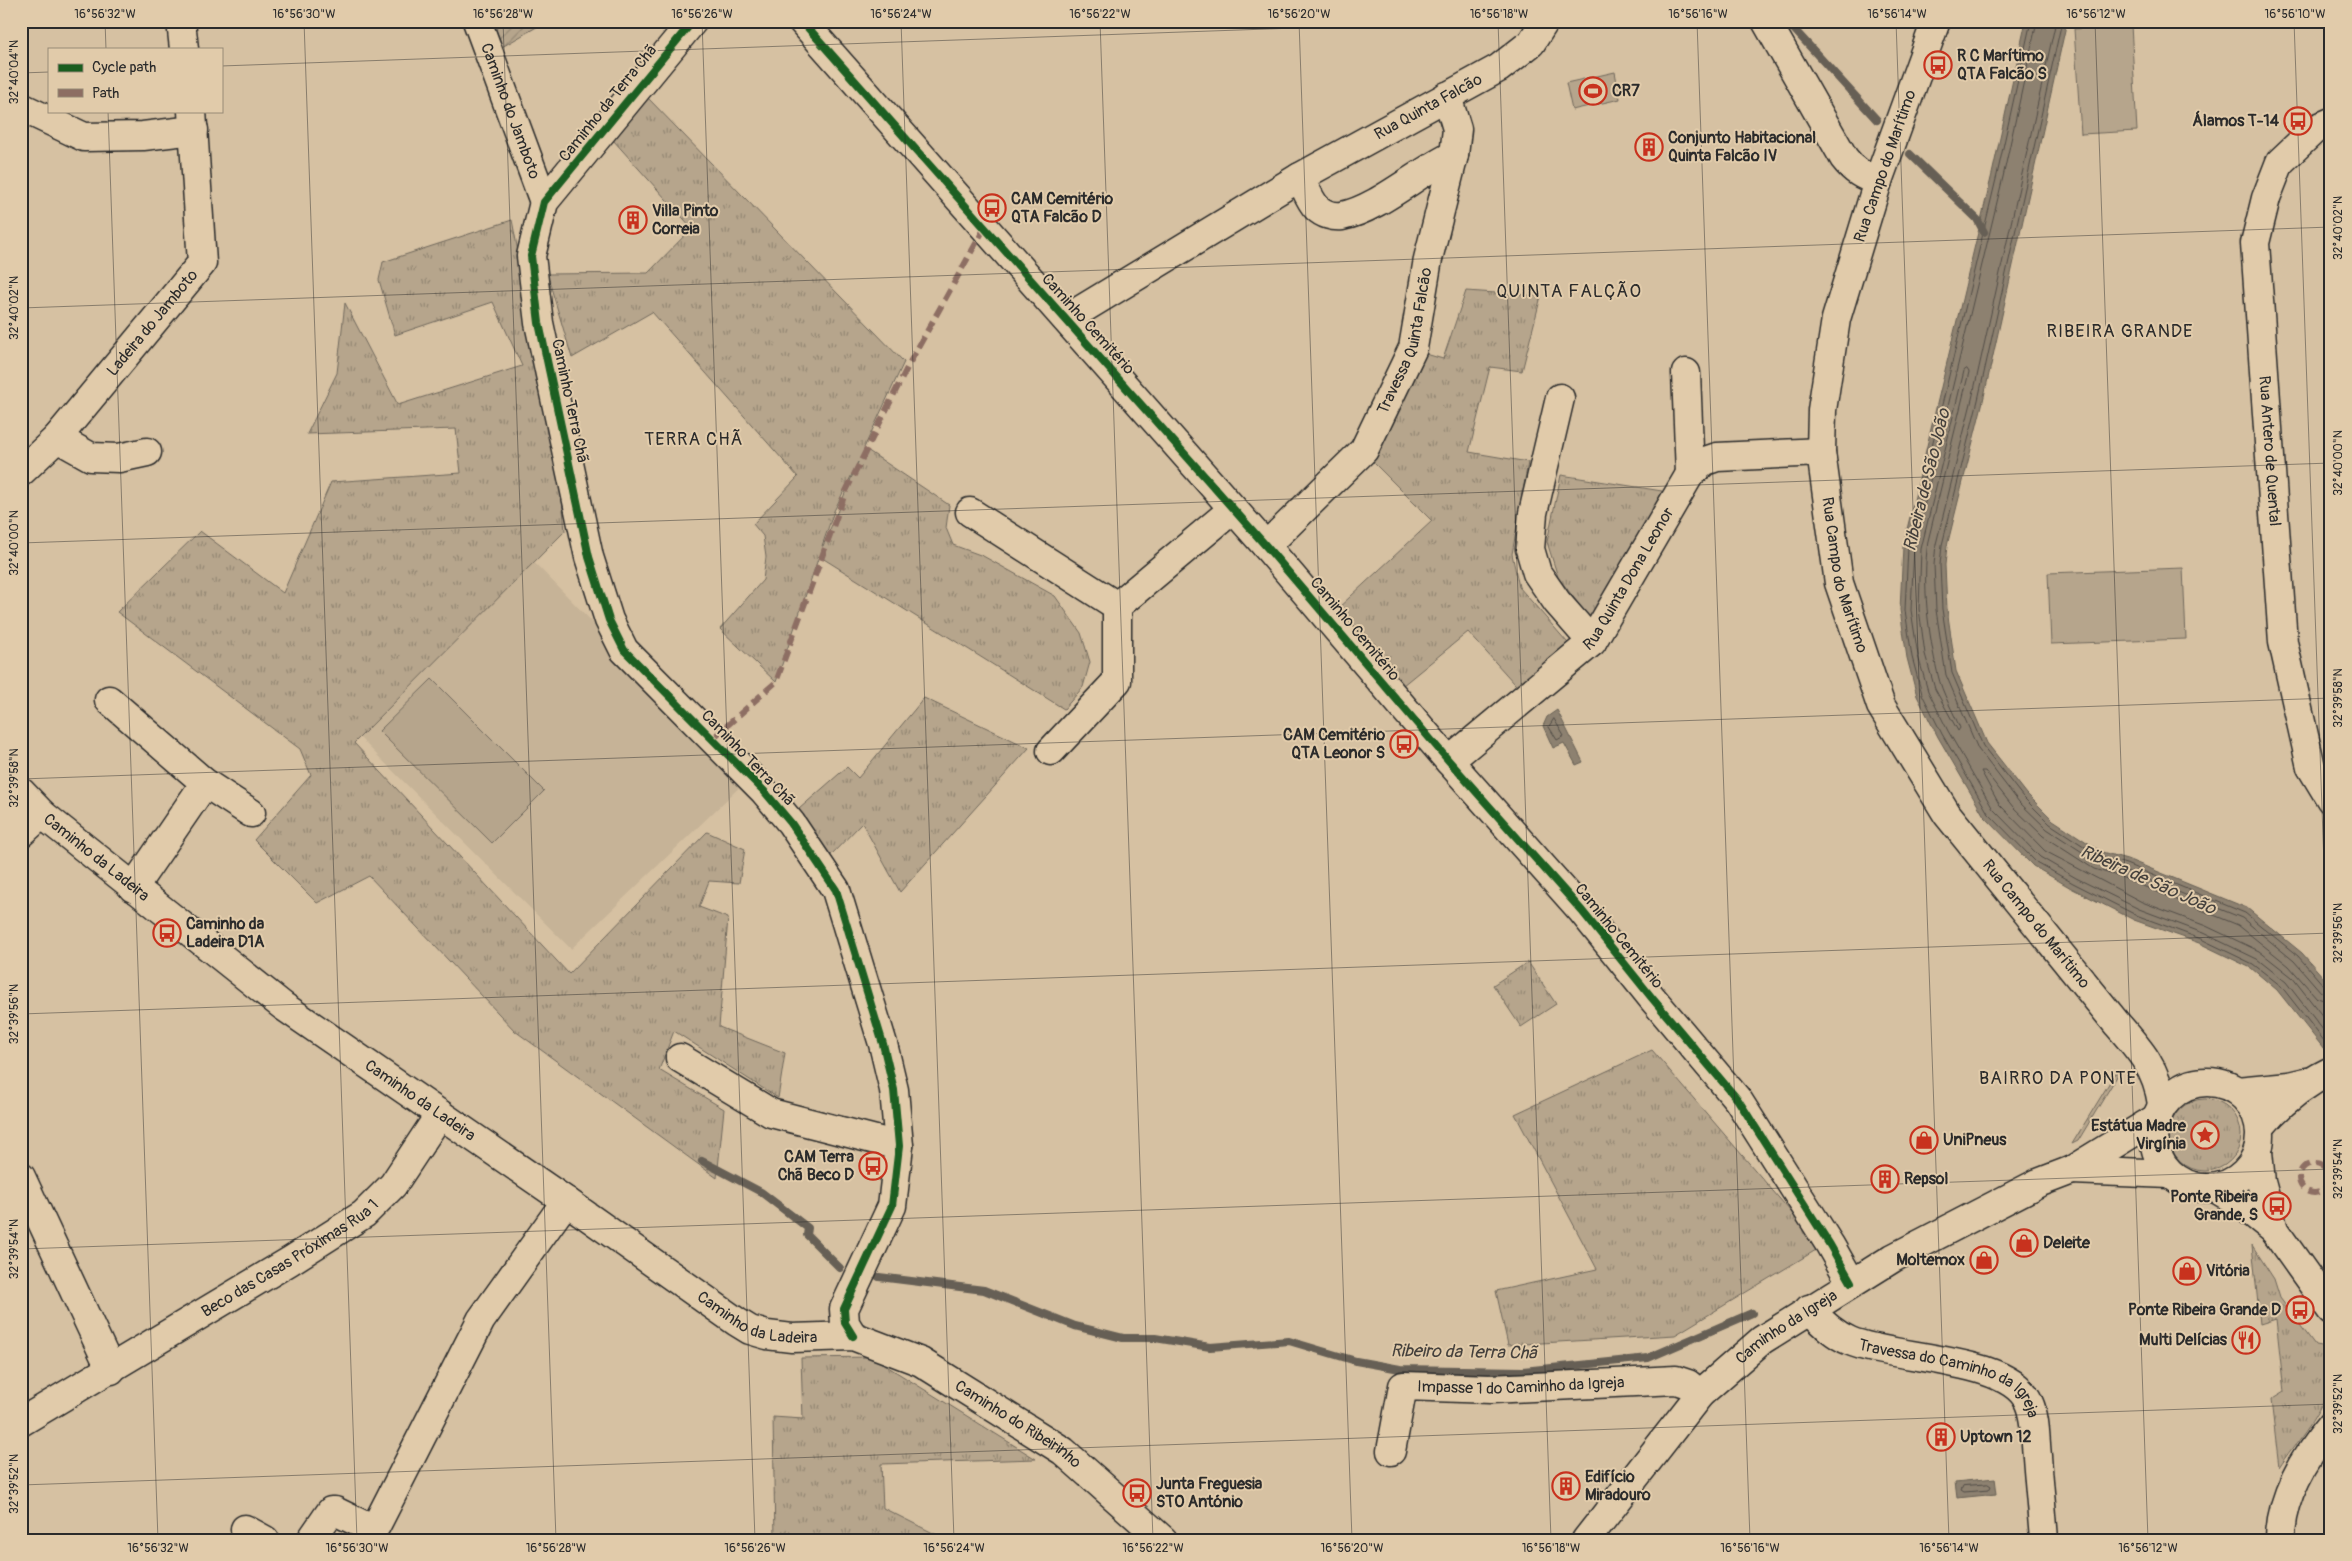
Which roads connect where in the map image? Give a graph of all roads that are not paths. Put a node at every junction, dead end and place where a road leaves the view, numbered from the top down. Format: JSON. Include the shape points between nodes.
{"nodes":[{"id":1,"x":181,"y":21,"type":"edge"},
{"id":2,"x":476,"y":21,"type":"edge"},
{"id":3,"x":693,"y":21,"type":"edge"},
{"id":4,"x":802,"y":21,"type":"edge"},
{"id":5,"x":1545,"y":21,"type":"edge"},
{"id":6,"x":1766,"y":21,"type":"edge"},
{"id":7,"x":1936,"y":21,"type":"edge"},
{"id":8,"x":184,"y":48,"type":"edge"},
{"id":9,"x":1447,"y":96,"type":"junction"},
{"id":10,"x":21,"y":107,"type":"edge"},
{"id":11,"x":193,"y":121,"type":"edge"},
{"id":12,"x":2331,"y":122,"type":"edge"},
{"id":13,"x":1454,"y":155,"type":"junction"},
{"id":14,"x":1300,"y":177,"type":"junction"},
{"id":15,"x":1878,"y":181,"type":"junction"},
{"id":16,"x":544,"y":202,"type":"junction"},
{"id":17,"x":1066,"y":319,"type":"junction"},
{"id":18,"x":1686,"y":373,"type":"dead end"},
{"id":19,"x":1560,"y":398,"type":"dead end"},
{"id":20,"x":57,"y":438,"type":"junction"},
{"id":21,"x":147,"y":452,"type":"dead end"},
{"id":22,"x":1821,"y":452,"type":"junction"},
{"id":23,"x":21,"y":472,"type":"edge"},
{"id":24,"x":1690,"y":474,"type":"junction"},
{"id":25,"x":1233,"y":509,"type":"junction"},
{"id":26,"x":970,"y":512,"type":"dead end"},
{"id":27,"x":1266,"y":546,"type":"junction"},
{"id":28,"x":1117,"y":606,"type":"junction"},
{"id":29,"x":1592,"y":642,"type":"junction"},
{"id":30,"x":110,"y":700,"type":"dead end"},
{"id":31,"x":1051,"y":751,"type":"dead end"},
{"id":32,"x":1449,"y":761,"type":"junction"},
{"id":33,"x":205,"y":783,"type":"junction"},
{"id":34,"x":21,"y":792,"type":"edge"},
{"id":35,"x":2331,"y":800,"type":"edge"},
{"id":36,"x":251,"y":813,"type":"dead end"},
{"id":37,"x":42,"y":814,"type":"junction"},
{"id":38,"x":21,"y":834,"type":"edge"},
{"id":39,"x":132,"y":888,"type":"junction"},
{"id":40,"x":2144,"y":1053,"type":"junction"},
{"id":41,"x":680,"y":1058,"type":"dead end"},
{"id":42,"x":2321,"y":1076,"type":"edge"},
{"id":43,"x":2202,"y":1081,"type":"junction"},
{"id":44,"x":2237,"y":1090,"type":"junction"},
{"id":45,"x":2158,"y":1111,"type":"junction"},
{"id":46,"x":440,"y":1114,"type":"junction"},
{"id":47,"x":2259,"y":1140,"type":"junction"},
{"id":48,"x":899,"y":1146,"type":"junction"},
{"id":49,"x":2072,"y":1170,"type":"junction"},
{"id":50,"x":2170,"y":1174,"type":"junction"},
{"id":51,"x":21,"y":1177,"type":"edge"},
{"id":52,"x":2214,"y":1188,"type":"junction"},
{"id":53,"x":566,"y":1201,"type":"junction"},
{"id":54,"x":2274,"y":1230,"type":"junction"},
{"id":55,"x":1851,"y":1282,"type":"junction"},
{"id":56,"x":1809,"y":1309,"type":"junction"},
{"id":57,"x":2331,"y":1310,"type":"edge"},
{"id":58,"x":853,"y":1336,"type":"junction"},
{"id":59,"x":111,"y":1370,"type":"junction"},
{"id":60,"x":1700,"y":1394,"type":"junction"},
{"id":61,"x":21,"y":1422,"type":"edge"},
{"id":62,"x":2331,"y":1425,"type":"edge"},
{"id":63,"x":1391,"y":1451,"type":"dead end"},
{"id":64,"x":2331,"y":1456,"type":"edge"},
{"id":65,"x":2298,"y":1476,"type":"junction"},
{"id":66,"x":311,"y":1540,"type":"edge"},
{"id":67,"x":1163,"y":1540,"type":"edge"},
{"id":68,"x":1586,"y":1540,"type":"edge"},
{"id":69,"x":2044,"y":1540,"type":"edge"},
{"id":70,"x":2280,"y":1540,"type":"edge"}],
"edges":[{"from":1,"to":8,"type":"street"},
{"from":2,"to":16,"type":"street","name":"Caminho do Jamboto"},
{"from":3,"to":16,"type":"street","name":"Caminho da Terra Chã"},
{"from":4,"to":17,"type":"street","name":"Caminho Cemitério"},
{"from":5,"to":9,"type":"street","name":"Rua Quinta Falcão","via":[[1531,43],[1516,56]]},
{"from":6,"to":15,"type":"street","via":[[1844,158],[1863,176]]},
{"from":7,"to":15,"type":"street","name":"Rua Campo do Marítimo"},
{"from":9,"to":13,"type":"street","name":"Travessa Quinta Falcão","via":[[1457,129]]},
{"from":9,"to":14,"type":"street","name":"Rua Quinta Falcão"},
{"from":10,"to":11,"type":"street","via":[[84,137],[143,136]]},
{"from":11,"to":20,"type":"street","name":"Ladeira do Jamboto","via":[[202,263]]},
{"from":12,"to":35,"type":"street","name":"Rua Antero de Quental","via":[[2316,129],[2280,162],[2266,198],[2255,243],[2283,642],[2310,767]]},
{"from":13,"to":14,"type":"street","via":[[1435,163],[1376,201],[1340,216],[1329,215],[1316,207]]},
{"from":13,"to":27,"type":"street","name":"Travessa Quinta Falcão","via":[[1428,259],[1413,348],[1364,450]]},
{"from":14,"to":17,"type":"street","name":"Rua Quinta Falcão"},
{"from":15,"to":22,"type":"street","name":"Rua Campo do Marítimo","via":[[1836,319],[1822,410]]},
{"from":16,"to":48,"type":"street","name":"Caminho Terra Chã","via":[[531,256],[539,323],[589,557],[609,620],[624,650],[770,798],[836,890],[883,1044],[892,1081]]},
{"from":17,"to":25,"type":"street","name":"Caminho Cemitério"},
{"from":18,"to":24,"type":"street"},
{"from":19,"to":29,"type":"street","via":[[1533,513],[1530,548],[1537,573]]},
{"from":20,"to":21,"type":"street","via":[[91,457],[119,458]]},
{"from":20,"to":23,"type":"street","name":"Ladeira do Jamboto"},
{"from":22,"to":24,"type":"street","name":"Rua Quinta Dona Leonor","via":[[1717,457]]},
{"from":22,"to":40,"type":"street","name":"Rua Campo do Marítimo","via":[[1839,584],[1881,706],[1947,814]]},
{"from":24,"to":29,"type":"street","name":"Rua Quinta Dona Leonor"},
{"from":25,"to":27,"type":"street","name":"Caminho Cemitério"},
{"from":25,"to":28,"type":"street"},
{"from":26,"to":28,"type":"street"},
{"from":27,"to":32,"type":"street","name":"Caminho Cemitério"},
{"from":28,"to":31,"type":"street","via":[[1117,681]]},
{"from":29,"to":32,"type":"street","name":"Rua Quinta Dona Leonor"},
{"from":30,"to":33,"type":"street"},
{"from":32,"to":55,"type":"street","name":"Caminho Cemitério","via":[[1582,910],[1738,1100]]},
{"from":33,"to":36,"type":"street"},
{"from":33,"to":39,"type":"street"},
{"from":34,"to":37,"type":"street","name":"Caminho da Ladeira"},
{"from":37,"to":38,"type":"street"},
{"from":37,"to":39,"type":"street","name":"Caminho da Ladeira"},
{"from":39,"to":46,"type":"street","name":"Caminho da Ladeira","via":[[283,1006]]},
{"from":40,"to":43,"type":"street","name":"Rua Campo do Marítimo","via":[[2177,1072]]},
{"from":40,"to":45,"type":"street","name":"Rua Campo do Marítimo","via":[[2159,1085]]},
{"from":41,"to":48,"type":"street","via":[[771,1113]]},
{"from":42,"to":44,"type":"street","via":[[2289,1086]]},
{"from":42,"to":47,"type":"street","via":[[2275,1110]]},
{"from":43,"to":44,"type":"street","via":[[2220,1083]]},
{"from":43,"to":45,"type":"street","via":[[2180,1088]]},
{"from":44,"to":47,"type":"street","via":[[2256,1114]]},
{"from":45,"to":49,"type":"street","name":"Caminho da Igreja"},
{"from":45,"to":50,"type":"street","via":[[2153,1139],[2158,1158]]},
{"from":46,"to":53,"type":"street","name":"Caminho da Ladeira"},
{"from":46,"to":59,"type":"street","name":"Beco das Casas Próximas Rua 1","via":[[393,1185],[364,1214]]},
{"from":47,"to":52,"type":"street","via":[[2251,1165],[2241,1176]]},
{"from":47,"to":54,"type":"street","via":[[2261,1182]]},
{"from":48,"to":58,"type":"street","name":"Caminho Terra Chã","via":[[892,1206],[844,1309],[845,1322]]},
{"from":49,"to":50,"type":"street","name":"Caminho da Igreja"},
{"from":49,"to":55,"type":"street","name":"Caminho da Igreja","via":[[1948,1228]]},
{"from":50,"to":52,"type":"street","via":[[2183,1184]]},
{"from":51,"to":59,"type":"street"},
{"from":52,"to":54,"type":"street","via":[[2240,1203]]},
{"from":53,"to":58,"type":"street","name":"Caminho da Ladeira","via":[[750,1330],[792,1338]]},
{"from":53,"to":66,"type":"street","via":[[481,1320],[376,1526],[372,1529],[331,1511]]},
{"from":54,"to":57,"type":"street"},
{"from":55,"to":56,"type":"street","name":"Caminho da Igreja"},
{"from":56,"to":60,"type":"street","name":"Caminho da Igreja","via":[[1762,1340]]},
{"from":56,"to":69,"type":"street","name":"Travessa do Caminho da Igreja","via":[[1833,1332],[1853,1342],[1960,1364],[1990,1373],[2018,1388],[2030,1405],[2035,1434]]},
{"from":58,"to":67,"type":"street","name":"Caminho do Ribeirinho","via":[[921,1362],[1062,1451]]},
{"from":59,"to":61,"type":"street","name":"Beco das Casas Próximas Rua 1"},
{"from":60,"to":63,"type":"street","name":"Impasse 1 do Caminho da Igreja","via":[[1688,1384],[1676,1380],[1491,1389],[1403,1386]]},
{"from":60,"to":68,"type":"street","name":"Caminho da Igreja"},
{"from":62,"to":65,"type":"street"},
{"from":64,"to":65,"type":"street"},
{"from":65,"to":70,"type":"street","via":[[2282,1515]]}]}
